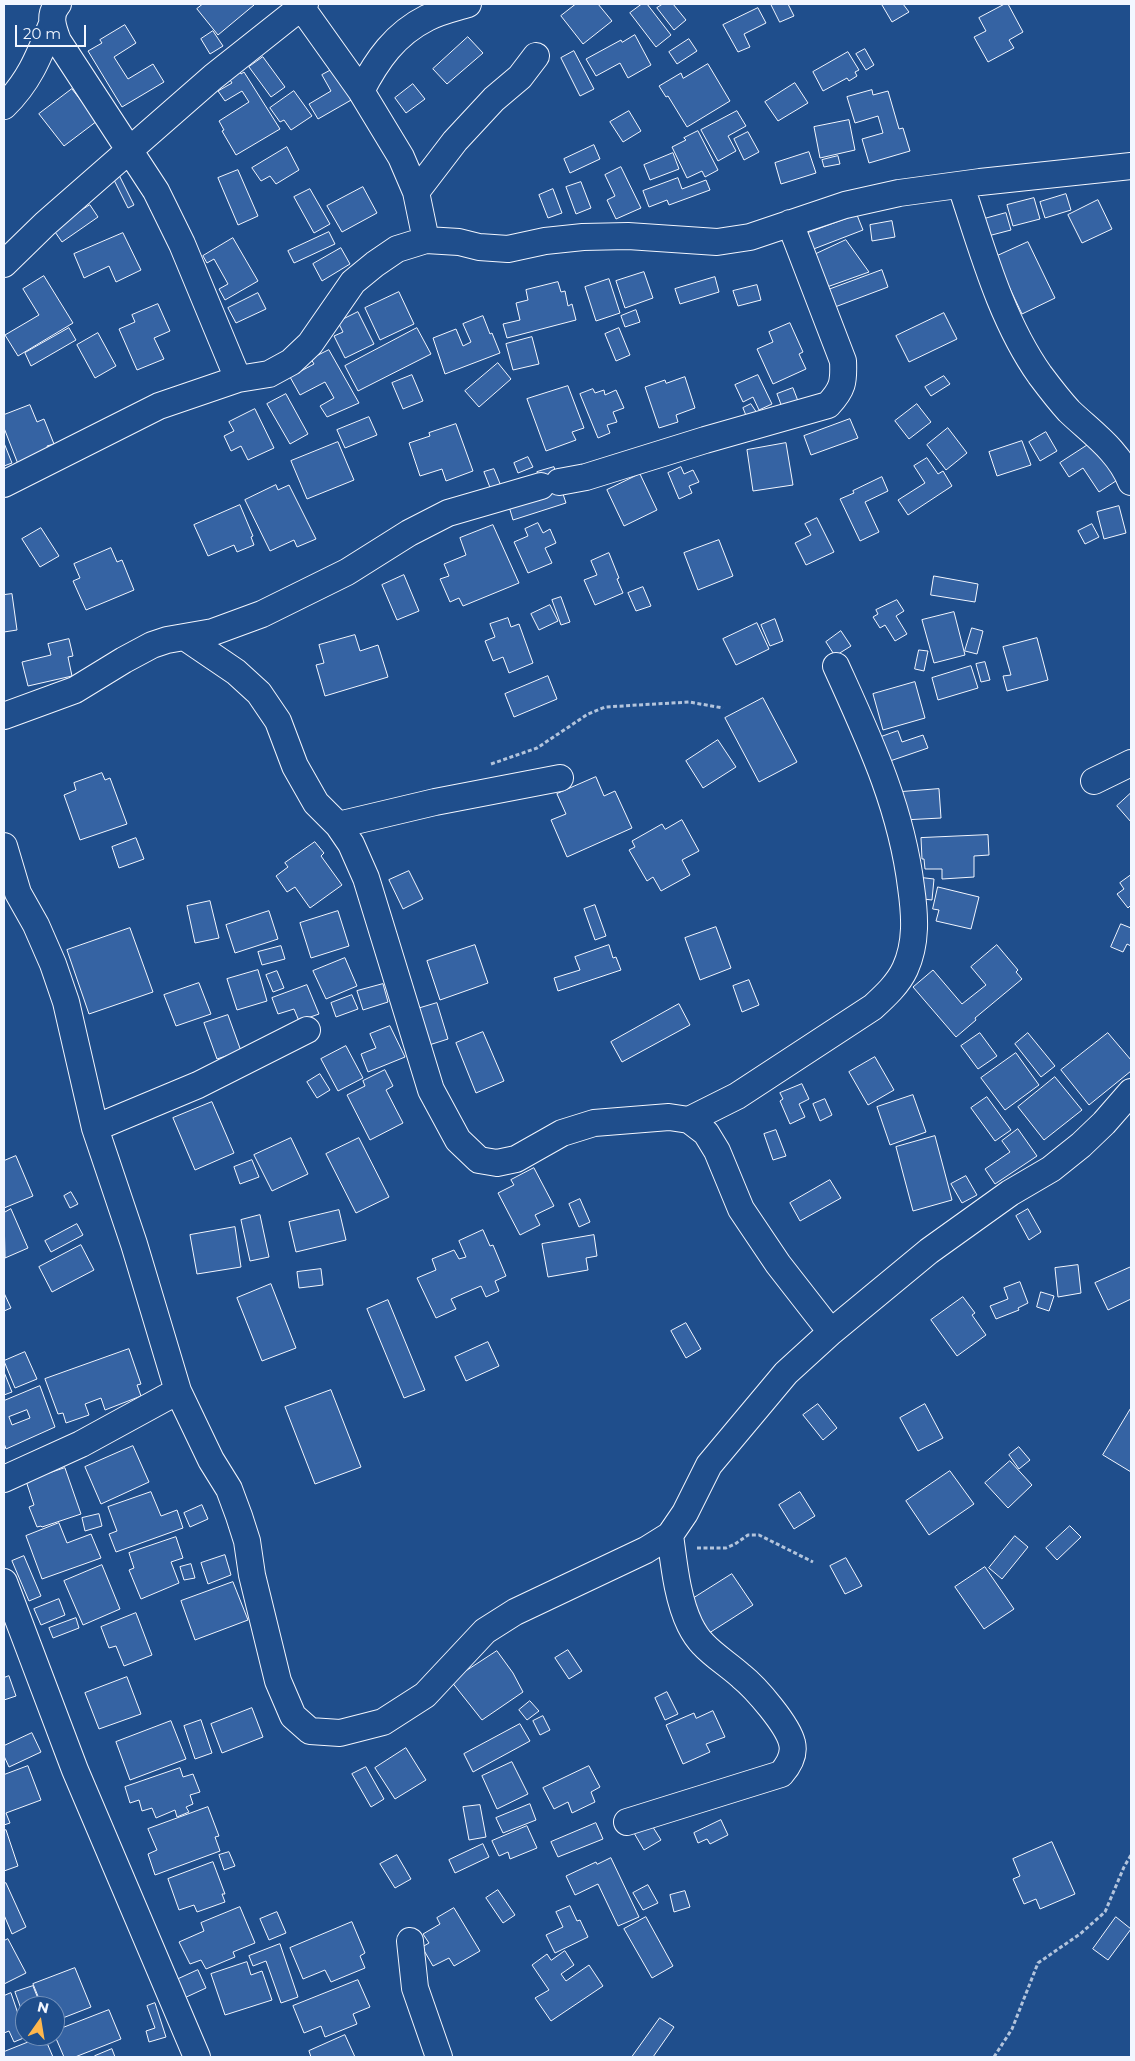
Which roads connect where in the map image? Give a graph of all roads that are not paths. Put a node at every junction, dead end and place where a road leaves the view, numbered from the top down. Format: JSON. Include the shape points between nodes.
{"nodes":[{"id":1,"x":468,"y":4,"type":"edge"},
{"id":2,"x":302,"y":5,"type":"edge"},
{"id":3,"x":55,"y":14,"type":"edge"},
{"id":4,"x":536,"y":56,"type":"dead end"},
{"id":5,"x":361,"y":91,"type":"junction"},
{"id":6,"x":4,"y":106,"type":"edge"},
{"id":7,"x":130,"y":150,"type":"junction"},
{"id":8,"x":1131,"y":166,"type":"edge"},
{"id":9,"x":961,"y":186,"type":"junction"},
{"id":10,"x":416,"y":192,"type":"junction"},
{"id":11,"x":790,"y":223,"type":"junction"},
{"id":12,"x":426,"y":240,"type":"junction"},
{"id":13,"x":4,"y":264,"type":"edge"},
{"id":14,"x":238,"y":379,"type":"junction"},
{"id":15,"x":1131,"y":482,"type":"edge"},
{"id":16,"x":4,"y":484,"type":"edge"},
{"id":17,"x":186,"y":638,"type":"junction"},
{"id":18,"x":836,"y":666,"type":"dead end"},
{"id":19,"x":4,"y":716,"type":"edge"},
{"id":20,"x":1131,"y":763,"type":"edge"},
{"id":21,"x":560,"y":778,"type":"dead end"},
{"id":22,"x":1094,"y":781,"type":"dead end"},
{"id":23,"x":338,"y":825,"type":"junction"},
{"id":24,"x":4,"y":846,"type":"edge"},
{"id":25,"x":307,"y":1030,"type":"dead end"},
{"id":26,"x":1131,"y":1092,"type":"edge"},
{"id":27,"x":689,"y":1120,"type":"junction"},
{"id":28,"x":96,"y":1128,"type":"junction"},
{"id":29,"x":831,"y":1332,"type":"junction"},
{"id":30,"x":178,"y":1392,"type":"junction"},
{"id":31,"x":4,"y":1479,"type":"edge"},
{"id":32,"x":671,"y":1541,"type":"junction"},
{"id":33,"x":4,"y":1582,"type":"edge"},
{"id":34,"x":627,"y":1822,"type":"dead end"},
{"id":35,"x":410,"y":1940,"type":"dead end"},
{"id":36,"x":197,"y":2057,"type":"edge"},
{"id":37,"x":439,"y":2057,"type":"edge"}],
"edges":[{"from":1,"to":5,"type":"street","via":[[410,27],[387,48]]},
{"from":2,"to":5,"type":"street"},
{"from":2,"to":7,"type":"street"},
{"from":3,"to":6,"type":"street","via":[[36,66]]},
{"from":3,"to":7,"type":"street","via":[[58,41]]},
{"from":4,"to":10,"type":"street","via":[[520,77],[494,99],[455,141]]},
{"from":5,"to":10,"type":"street","via":[[401,157]]},
{"from":7,"to":13,"type":"street"},
{"from":7,"to":14,"type":"street","via":[[156,191],[182,244]]},
{"from":8,"to":9,"type":"street"},
{"from":9,"to":11,"type":"street","via":[[890,195],[845,205]]},
{"from":9,"to":15,"type":"street","via":[[994,282],[1016,334],[1040,375],[1069,410],[1101,438],[1126,470]]},
{"from":10,"to":12,"type":"street"},
{"from":11,"to":12,"type":"street","via":[[750,237],[717,242],[628,236],[583,237],[508,249]]},
{"from":11,"to":17,"type":"street","via":[[843,361],[841,392],[828,405],[619,467],[448,513],[347,572],[269,610],[236,625]]},
{"from":12,"to":14,"type":"street","via":[[397,249],[353,282],[310,344],[291,362],[269,374]]},
{"from":14,"to":16,"type":"street","via":[[159,406]]},
{"from":17,"to":19,"type":"street","via":[[152,645],[75,690]]},
{"from":17,"to":23,"type":"street","via":[[236,672],[259,693],[278,721],[295,766],[316,803]]},
{"from":18,"to":27,"type":"street","via":[[878,760],[897,813],[908,860],[915,920],[912,946],[904,970],[889,992],[873,1007],[737,1096]]},
{"from":20,"to":22,"type":"street"},
{"from":21,"to":23,"type":"street"},
{"from":23,"to":27,"type":"street","via":[[351,844],[366,878],[431,1090],[458,1140],[479,1160],[516,1159],[562,1133],[594,1124],[669,1118]]},
{"from":24,"to":28,"type":"street","via":[[18,893],[49,956],[66,1002]]},
{"from":25,"to":28,"type":"street","via":[[198,1085]]},
{"from":26,"to":29,"type":"street","via":[[1104,1124],[1051,1169],[967,1222]]},
{"from":27,"to":29,"type":"street","via":[[706,1133],[741,1209],[778,1264]]},
{"from":28,"to":30,"type":"street"},
{"from":29,"to":32,"type":"street","via":[[786,1373],[709,1465]]},
{"from":30,"to":31,"type":"street","via":[[82,1444]]},
{"from":30,"to":32,"type":"street","via":[[229,1489],[247,1541],[278,1681],[293,1716],[310,1731],[340,1733],[383,1722],[425,1695],[485,1631],[515,1612]]},
{"from":32,"to":34,"type":"street","via":[[682,1603],[690,1625],[703,1644],[744,1677],[764,1699],[788,1732],[792,1755],[782,1774]]},
{"from":33,"to":36,"type":"street","via":[[75,1770]]},
{"from":35,"to":37,"type":"street","via":[[415,1988]]}]}
